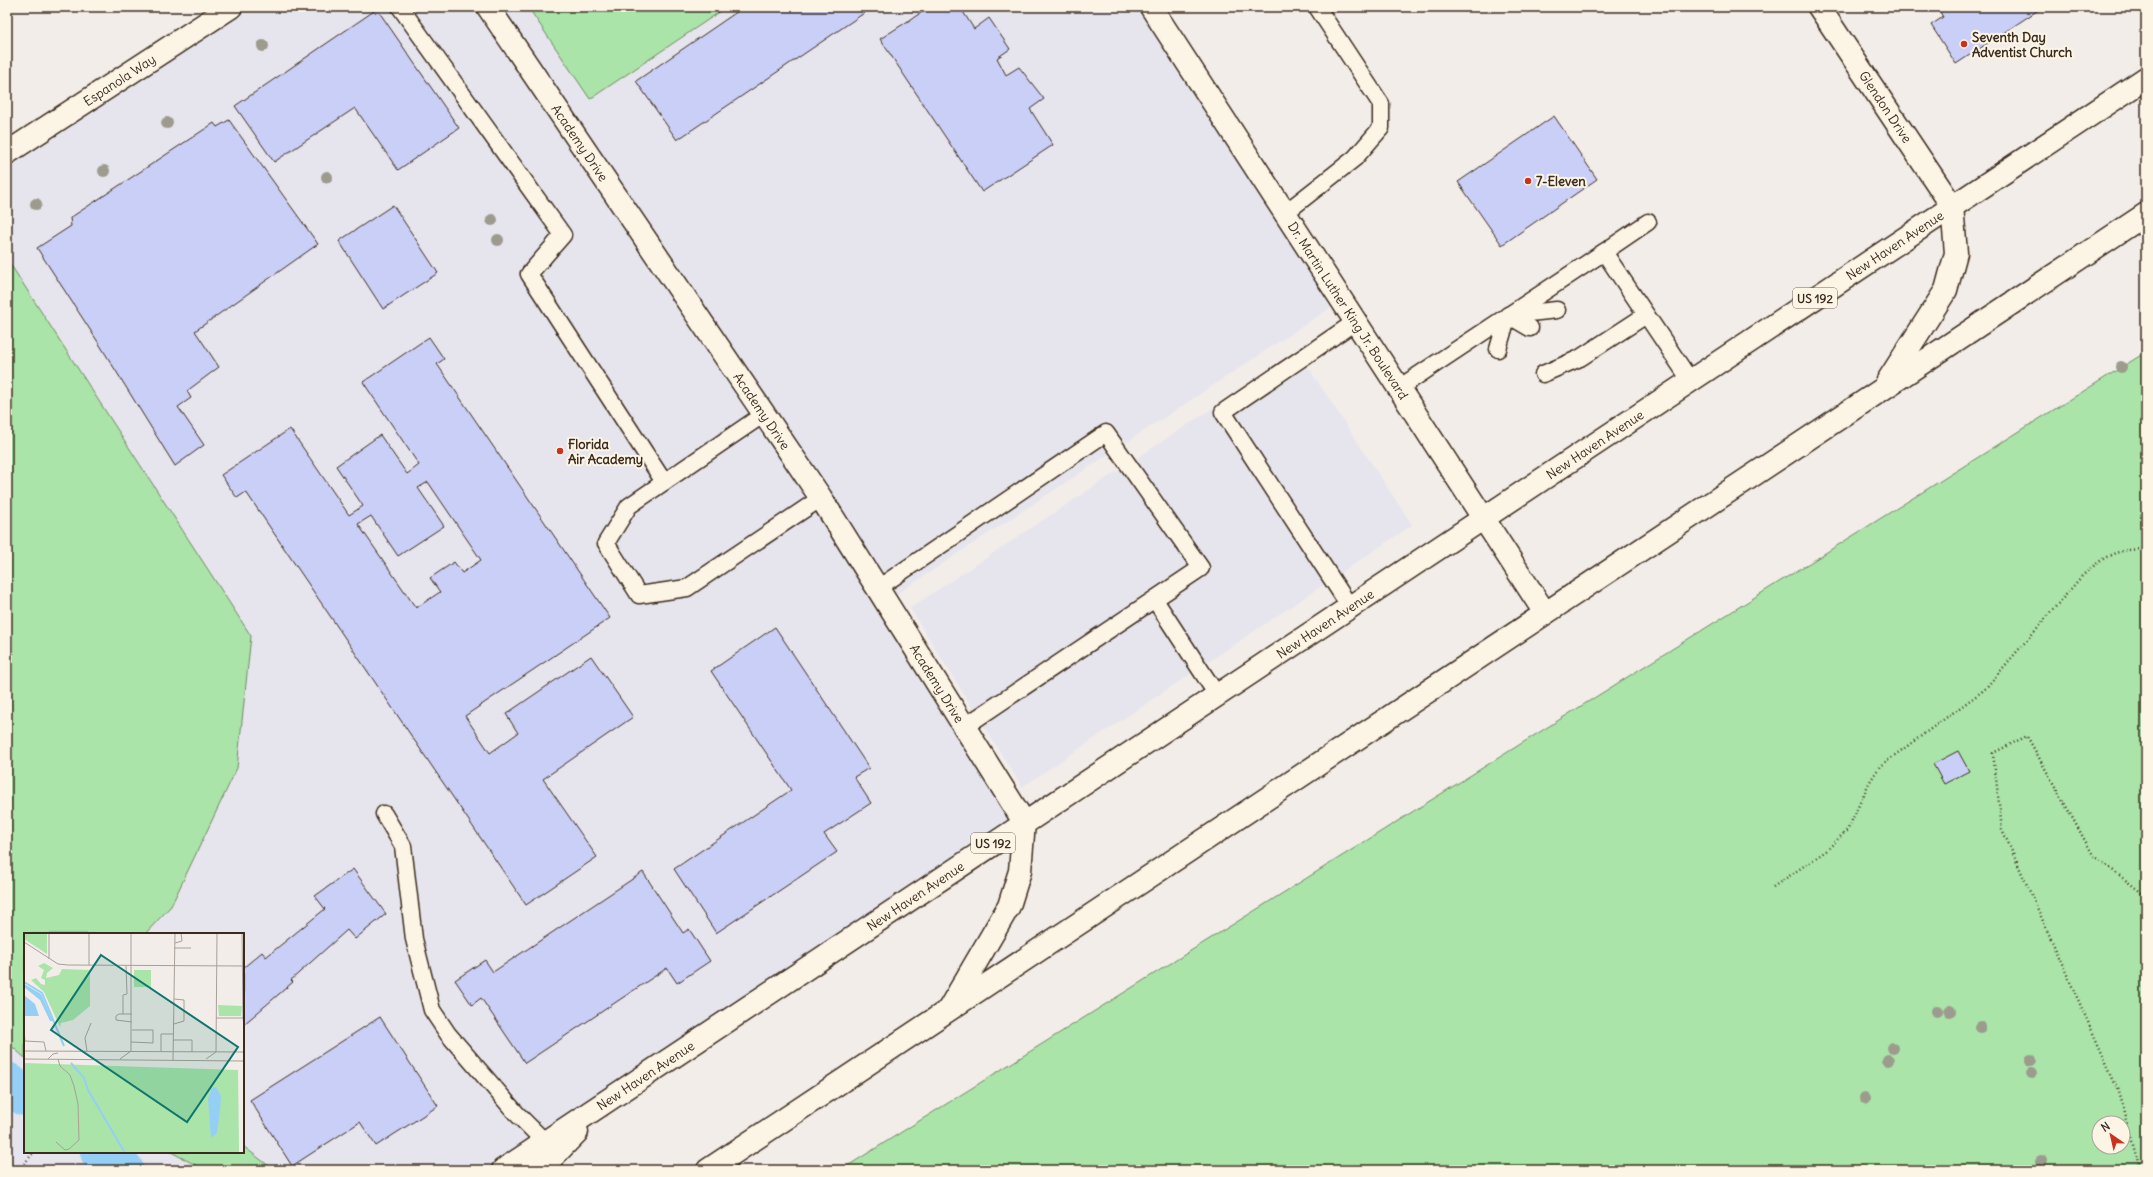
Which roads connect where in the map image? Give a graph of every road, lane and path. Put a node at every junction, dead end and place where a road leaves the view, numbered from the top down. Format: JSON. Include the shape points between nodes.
{"nodes":[{"id":1,"x":231,"y":7,"type":"edge"},
{"id":2,"x":400,"y":7,"type":"edge"},
{"id":3,"x":488,"y":7,"type":"edge"},
{"id":4,"x":1151,"y":7,"type":"edge"},
{"id":5,"x":1317,"y":7,"type":"edge"},
{"id":6,"x":1819,"y":7,"type":"edge"},
{"id":7,"x":2146,"y":78,"type":"edge"},
{"id":8,"x":7,"y":153,"type":"edge"},
{"id":9,"x":1952,"y":206,"type":"junction"},
{"id":10,"x":1285,"y":213,"type":"junction"},
{"id":11,"x":2146,"y":214,"type":"edge"},
{"id":12,"x":1648,"y":222,"type":"dead end"},
{"id":13,"x":1604,"y":252,"type":"junction"},
{"id":14,"x":1557,"y":310,"type":"dead end"},
{"id":15,"x":1508,"y":315,"type":"junction"},
{"id":16,"x":1646,"y":315,"type":"junction"},
{"id":17,"x":1355,"y":322,"type":"junction"},
{"id":18,"x":1530,"y":328,"type":"dead end"},
{"id":19,"x":1593,"y":339,"type":"dead end"},
{"id":20,"x":1498,"y":349,"type":"dead end"},
{"id":21,"x":1576,"y":356,"type":"junction"},
{"id":22,"x":1543,"y":374,"type":"dead end"},
{"id":23,"x":1690,"y":380,"type":"junction"},
{"id":24,"x":1399,"y":388,"type":"junction"},
{"id":25,"x":1884,"y":388,"type":"junction"},
{"id":26,"x":764,"y":414,"type":"junction"},
{"id":27,"x":664,"y":482,"type":"junction"},
{"id":28,"x":822,"y":498,"type":"junction"},
{"id":29,"x":1484,"y":518,"type":"junction"},
{"id":30,"x":2146,"y":549,"type":"edge"},
{"id":31,"x":878,"y":588,"type":"junction"},
{"id":32,"x":1155,"y":600,"type":"junction"},
{"id":33,"x":1350,"y":607,"type":"junction"},
{"id":34,"x":1545,"y":613,"type":"junction"},
{"id":35,"x":1217,"y":695,"type":"junction"},
{"id":36,"x":964,"y":727,"type":"junction"},
{"id":37,"x":384,"y":814,"type":"dead end"},
{"id":38,"x":1024,"y":822,"type":"junction"},
{"id":39,"x":1773,"y":887,"type":"dead end"},
{"id":40,"x":2146,"y":896,"type":"edge"},
{"id":41,"x":948,"y":1011,"type":"junction"},
{"id":42,"x":606,"y":1102,"type":"junction"},
{"id":43,"x":545,"y":1142,"type":"junction"},
{"id":44,"x":33,"y":1153,"type":"edge"},
{"id":45,"x":19,"y":1170,"type":"edge"},
{"id":46,"x":503,"y":1170,"type":"edge"},
{"id":47,"x":540,"y":1170,"type":"edge"},
{"id":48,"x":708,"y":1170,"type":"edge"},
{"id":49,"x":2137,"y":1170,"type":"edge"}],
"edges":[{"from":1,"to":8,"type":"main road","name":"Espanola Way"},
{"from":2,"to":27,"type":"lane","via":[[563,235],[529,274]]},
{"from":3,"to":26,"type":"main road","name":"Academy Drive"},
{"from":4,"to":10,"type":"main road","name":"Dr. Martin Luther King Jr. Boulevard"},
{"from":5,"to":10,"type":"lane","via":[[1380,104],[1381,128],[1355,158]]},
{"from":6,"to":9,"type":"main road","name":"Glendon Drive"},
{"from":7,"to":9,"type":"main road","name":"New Haven Avenue","number":"US 192"},
{"from":9,"to":23,"type":"main road","name":"New Haven Avenue","number":"US 192"},
{"from":9,"to":25,"type":"main road","via":[[1956,253],[1946,290]]},
{"from":10,"to":17,"type":"main road","name":"Dr. Martin Luther King Jr. Boulevard"},
{"from":11,"to":25,"type":"main road"},
{"from":12,"to":13,"type":"lane"},
{"from":13,"to":15,"type":"lane"},
{"from":13,"to":16,"type":"lane"},
{"from":14,"to":15,"type":"lane"},
{"from":15,"to":18,"type":"lane"},
{"from":15,"to":20,"type":"lane"},
{"from":15,"to":24,"type":"lane"},
{"from":16,"to":21,"type":"lane"},
{"from":16,"to":23,"type":"lane"},
{"from":17,"to":24,"type":"main road","name":"Dr. Martin Luther King Jr. Boulevard"},
{"from":17,"to":33,"type":"lane","via":[[1223,412]]},
{"from":19,"to":21,"type":"lane"},
{"from":21,"to":22,"type":"lane"},
{"from":23,"to":29,"type":"main road","name":"New Haven Avenue","number":"US 192"},
{"from":24,"to":29,"type":"main road","name":"Dr. Martin Luther King Jr. Boulevard"},
{"from":25,"to":34,"type":"main road"},
{"from":26,"to":27,"type":"lane"},
{"from":26,"to":28,"type":"main road","name":"Academy Drive"},
{"from":27,"to":28,"type":"lane","via":[[629,506],[606,543],[639,595],[688,588]]},
{"from":28,"to":31,"type":"main road","name":"Academy Drive"},
{"from":29,"to":33,"type":"main road","name":"New Haven Avenue","number":"US 192"},
{"from":29,"to":34,"type":"main road","name":"Dr. Martin Luther King Jr. Boulevard"},
{"from":30,"to":39,"type":"path","via":[[2127,549],[2112,553],[2082,576],[1984,690],[1880,766],[1848,828],[1826,851]]},
{"from":31,"to":32,"type":"lane","via":[[1106,433],[1201,568]]},
{"from":31,"to":36,"type":"main road","name":"Academy Drive"},
{"from":32,"to":35,"type":"lane"},
{"from":32,"to":36,"type":"lane"},
{"from":33,"to":35,"type":"main road","name":"New Haven Avenue","number":"US 192"},
{"from":34,"to":41,"type":"main road"},
{"from":35,"to":38,"type":"main road","name":"New Haven Avenue","number":"US 192"},
{"from":36,"to":38,"type":"main road","name":"Academy Drive"},
{"from":37,"to":43,"type":"lane","via":[[403,846],[414,939],[432,1010],[448,1034]]},
{"from":38,"to":41,"type":"main road","via":[[1020,871],[1010,906]]},
{"from":38,"to":42,"type":"main road","name":"New Haven Avenue","number":"US 192"},
{"from":40,"to":49,"type":"path","via":[[2093,855],[2027,736],[1993,753],[2002,829],[2117,1087],[2138,1164]]},
{"from":41,"to":48,"type":"main road"},
{"from":42,"to":43,"type":"main road","name":"New Haven Avenue","number":"US 192"},
{"from":42,"to":47,"type":"main road"},
{"from":43,"to":46,"type":"main road","name":"New Haven Avenue","number":"US 192"},
{"from":44,"to":45,"type":"path"}]}
